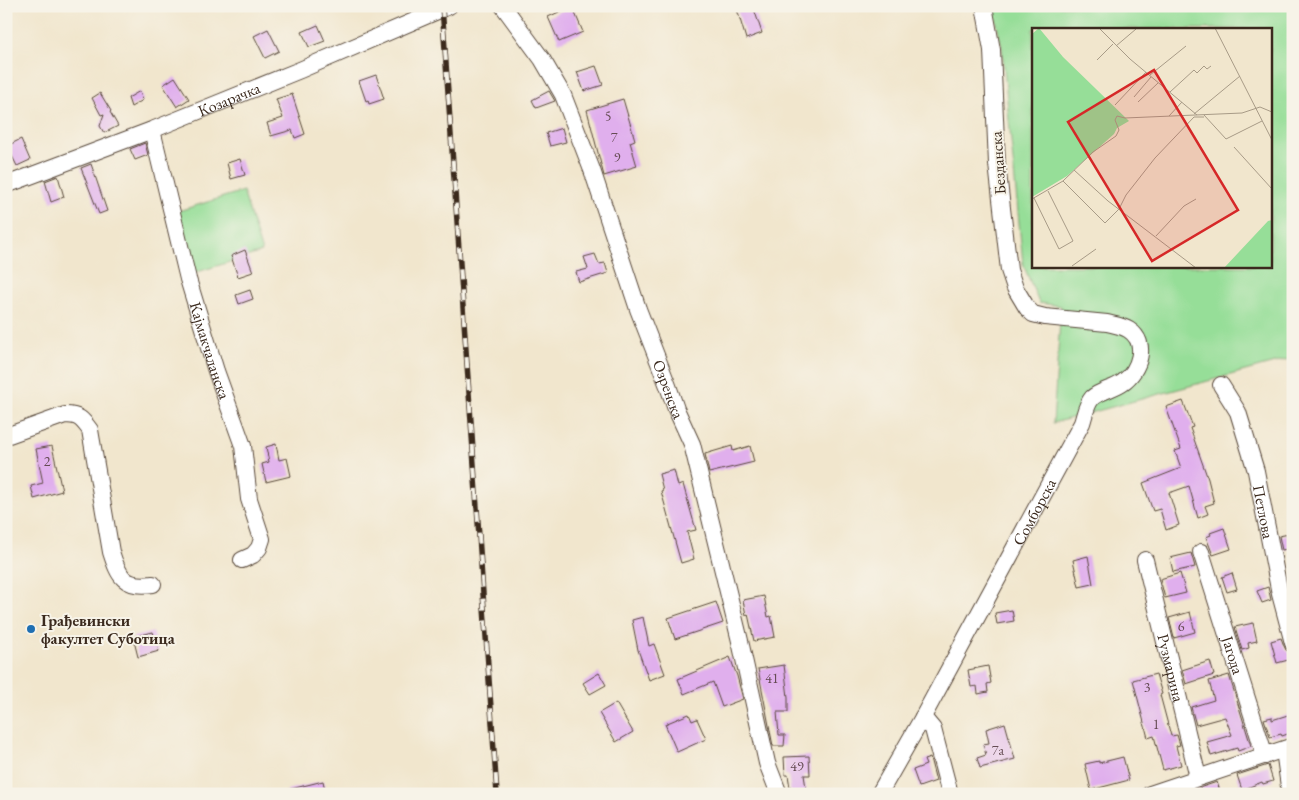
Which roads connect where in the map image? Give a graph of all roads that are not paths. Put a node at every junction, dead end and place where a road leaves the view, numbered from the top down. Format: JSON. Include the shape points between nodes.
{"nodes":[{"id":1,"x":450,"y":6,"type":"edge"},
{"id":2,"x":503,"y":6,"type":"edge"},
{"id":3,"x":984,"y":6,"type":"edge"},
{"id":4,"x":152,"y":130,"type":"junction"},
{"id":5,"x":6,"y":185,"type":"edge"},
{"id":6,"x":1033,"y":314,"type":"joint"},
{"id":7,"x":1221,"y":385,"type":"dead end"},
{"id":8,"x":6,"y":436,"type":"edge"},
{"id":9,"x":1201,"y":552,"type":"dead end"},
{"id":10,"x":242,"y":560,"type":"dead end"},
{"id":11,"x":1145,"y":560,"type":"dead end"},
{"id":12,"x":153,"y":584,"type":"dead end"},
{"id":13,"x":1293,"y":644,"type":"edge"},
{"id":14,"x":923,"y":717,"type":"junction"},
{"id":15,"x":1289,"y":748,"type":"edge"},
{"id":16,"x":1265,"y":756,"type":"junction"},
{"id":17,"x":1198,"y":777,"type":"junction"},
{"id":18,"x":779,"y":794,"type":"edge"},
{"id":19,"x":879,"y":794,"type":"edge"},
{"id":20,"x":950,"y":794,"type":"edge"},
{"id":21,"x":1150,"y":794,"type":"edge"},
{"id":22,"x":1290,"y":794,"type":"edge"}],
"edges":[{"from":1,"to":4,"type":"street","name":"Козарачка"},
{"from":2,"to":18,"type":"street","name":"Озренска","via":[[542,59],[563,95],[592,170],[638,309],[692,444],[767,763]]},
{"from":3,"to":6,"type":"street","name":"Безданска","via":[[992,50],[997,164],[1009,270],[1015,288]]},
{"from":4,"to":5,"type":"street","name":"Козарачка"},
{"from":4,"to":10,"type":"street","name":"Кајмакчаланска","via":[[188,280],[243,446],[249,499],[262,538],[260,548]]},
{"from":6,"to":14,"type":"street","name":"Сомборска","via":[[1128,329],[1139,342],[1139,362],[1127,380],[1100,392],[1087,406],[1082,423]]},
{"from":7,"to":13,"type":"street","name":"Петлова","via":[[1238,412],[1256,471]]},
{"from":8,"to":12,"type":"street","via":[[65,415],[83,420],[90,430],[116,569],[132,584]]},
{"from":9,"to":16,"type":"street","name":"Јагода"},
{"from":11,"to":17,"type":"street","name":"Рузмарина"},
{"from":14,"to":19,"type":"street","name":"Сомборска"},
{"from":14,"to":20,"type":"street","via":[[933,729]]},
{"from":15,"to":16,"type":"street"},
{"from":15,"to":22,"type":"street"},
{"from":16,"to":17,"type":"street"},
{"from":17,"to":21,"type":"street"}]}
